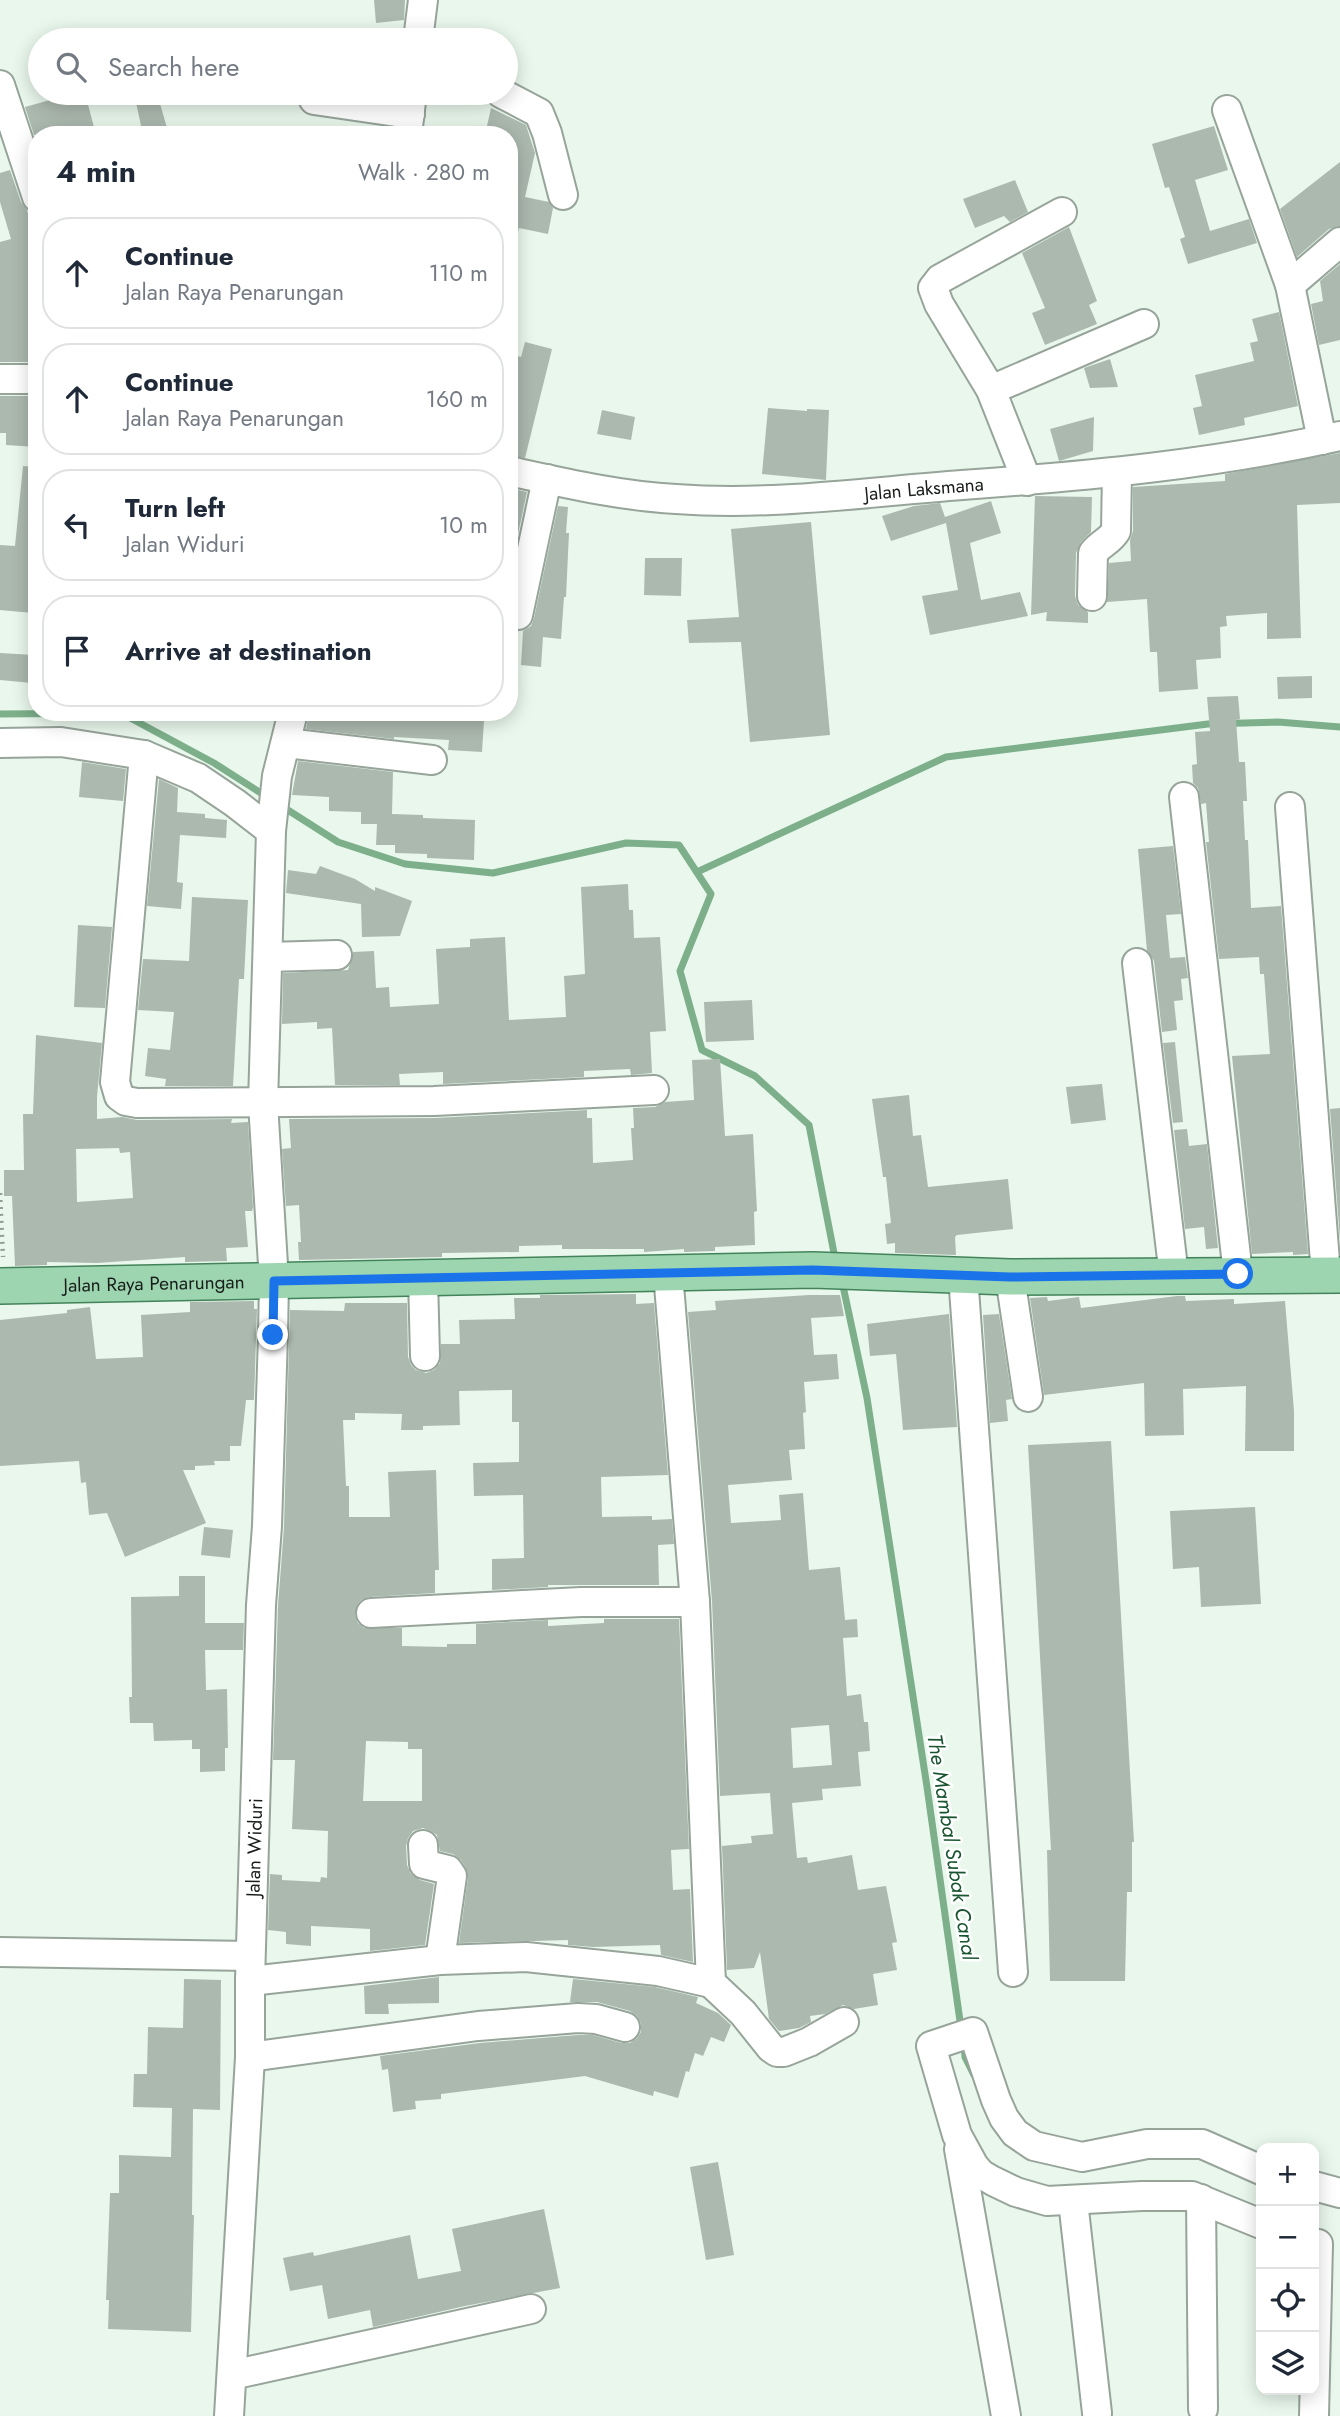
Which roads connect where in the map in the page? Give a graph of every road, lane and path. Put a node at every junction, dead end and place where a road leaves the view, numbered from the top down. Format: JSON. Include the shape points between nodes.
{"nodes":[{"id":1,"x":424,"y":0,"type":"edge"},
{"id":2,"x":420,"y":28,"type":"edge"},
{"id":3,"x":0,"y":85,"type":"edge"},
{"id":4,"x":518,"y":102,"type":"edge"},
{"id":5,"x":348,"y":105,"type":"edge"},
{"id":6,"x":1227,"y":110,"type":"dead end"},
{"id":7,"x":409,"y":114,"type":"edge"},
{"id":8,"x":28,"y":170,"type":"edge"},
{"id":9,"x":564,"y":195,"type":"dead end"},
{"id":10,"x":1062,"y":212,"type":"dead end"},
{"id":11,"x":1340,"y":242,"type":"edge"},
{"id":12,"x":1290,"y":285,"type":"junction"},
{"id":13,"x":1144,"y":324,"type":"dead end"},
{"id":14,"x":0,"y":379,"type":"edge"},
{"id":15,"x":28,"y":379,"type":"edge"},
{"id":16,"x":992,"y":390,"type":"junction"},
{"id":17,"x":1331,"y":438,"type":"edge"},
{"id":18,"x":1117,"y":472,"type":"junction"},
{"id":19,"x":518,"y":473,"type":"edge"},
{"id":20,"x":547,"y":479,"type":"junction"},
{"id":21,"x":1027,"y":481,"type":"junction"},
{"id":22,"x":1092,"y":596,"type":"dead end"},
{"id":23,"x":518,"y":610,"type":"edge"},
{"id":24,"x":291,"y":721,"type":"edge"},
{"id":25,"x":0,"y":743,"type":"edge"},
{"id":26,"x":286,"y":743,"type":"junction"},
{"id":27,"x":144,"y":755,"type":"junction"},
{"id":28,"x":432,"y":760,"type":"dead end"},
{"id":29,"x":1184,"y":797,"type":"dead end"},
{"id":30,"x":1290,"y":807,"type":"dead end"},
{"id":31,"x":272,"y":826,"type":"junction"},
{"id":32,"x":337,"y":955,"type":"dead end"},
{"id":33,"x":268,"y":957,"type":"junction"},
{"id":34,"x":1137,"y":963,"type":"dead end"},
{"id":35,"x":654,"y":1090,"type":"dead end"},
{"id":36,"x":263,"y":1103,"type":"junction"},
{"id":37,"x":0,"y":1193,"type":"edge"},
{"id":38,"x":668,"y":1273,"type":"junction"},
{"id":39,"x":1238,"y":1274,"type":"junction"},
{"id":40,"x":963,"y":1275,"type":"junction"},
{"id":41,"x":1333,"y":1275,"type":"edge"},
{"id":42,"x":1174,"y":1276,"type":"junction"},
{"id":43,"x":1010,"y":1277,"type":"junction"},
{"id":44,"x":423,"y":1278,"type":"junction"},
{"id":45,"x":274,"y":1281,"type":"junction"},
{"id":46,"x":2,"y":1286,"type":"edge"},
{"id":47,"x":425,"y":1356,"type":"dead end"},
{"id":48,"x":1028,"y":1397,"type":"dead end"},
{"id":49,"x":695,"y":1602,"type":"junction"},
{"id":50,"x":372,"y":1613,"type":"dead end"},
{"id":51,"x":423,"y":1845,"type":"dead end"},
{"id":52,"x":0,"y":1952,"type":"edge"},
{"id":53,"x":440,"y":1960,"type":"junction"},
{"id":54,"x":250,"y":1968,"type":"junction"},
{"id":55,"x":1013,"y":1972,"type":"dead end"},
{"id":56,"x":711,"y":1983,"type":"junction"},
{"id":57,"x":844,"y":2022,"type":"dead end"},
{"id":58,"x":625,"y":2027,"type":"dead end"},
{"id":59,"x":250,"y":2057,"type":"junction"},
{"id":60,"x":957,"y":2136,"type":"junction"},
{"id":61,"x":1256,"y":2168,"type":"edge"},
{"id":62,"x":1319,"y":2187,"type":"edge"},
{"id":63,"x":1340,"y":2193,"type":"edge"},
{"id":64,"x":1201,"y":2199,"type":"junction"},
{"id":65,"x":1073,"y":2201,"type":"junction"},
{"id":66,"x":1256,"y":2222,"type":"edge"},
{"id":67,"x":1324,"y":2245,"type":"edge"},
{"id":68,"x":531,"y":2309,"type":"dead end"},
{"id":69,"x":232,"y":2375,"type":"junction"},
{"id":70,"x":1203,"y":2409,"type":"dead end"},
{"id":71,"x":1097,"y":2413,"type":"dead end"},
{"id":72,"x":229,"y":2416,"type":"edge"},
{"id":73,"x":1006,"y":2416,"type":"edge"},
{"id":74,"x":1314,"y":2416,"type":"edge"}],
"edges":[{"from":1,"to":2,"type":"street"},
{"from":3,"to":8,"type":"street"},
{"from":4,"to":9,"type":"street","via":[[539,113]]},
{"from":5,"to":7,"type":"street"},
{"from":6,"to":12,"type":"street"},
{"from":10,"to":16,"type":"street","via":[[934,285],[939,304]]},
{"from":11,"to":12,"type":"street"},
{"from":12,"to":17,"type":"street"},
{"from":13,"to":16,"type":"street"},
{"from":14,"to":15,"type":"street"},
{"from":16,"to":21,"type":"street"},
{"from":17,"to":18,"type":"street","name":"Jalan Laksmana"},
{"from":18,"to":21,"type":"street","name":"Jalan Laksmana"},
{"from":18,"to":22,"type":"street","via":[[1116,531],[1093,553]]},
{"from":19,"to":20,"type":"street","name":"Jalan Laksmana"},
{"from":20,"to":21,"type":"street","name":"Jalan Laksmana","via":[[619,493],[726,501],[830,498]]},
{"from":20,"to":23,"type":"street"},
{"from":24,"to":26,"type":"street","name":"Jalan Widuri"},
{"from":25,"to":27,"type":"street","via":[[61,742]]},
{"from":26,"to":28,"type":"street"},
{"from":26,"to":31,"type":"street","name":"Jalan Widuri"},
{"from":27,"to":31,"type":"street","via":[[198,778]]},
{"from":27,"to":36,"type":"street","via":[[116,1090],[126,1101],[136,1103]]},
{"from":29,"to":39,"type":"street"},
{"from":30,"to":41,"type":"street"},
{"from":31,"to":33,"type":"street","name":"Jalan Widuri"},
{"from":32,"to":33,"type":"street"},
{"from":33,"to":36,"type":"street","name":"Jalan Widuri"},
{"from":34,"to":42,"type":"street"},
{"from":35,"to":36,"type":"street","via":[[434,1101]]},
{"from":36,"to":45,"type":"street","name":"Jalan Widuri"},
{"from":37,"to":46,"type":"path"},
{"from":38,"to":40,"type":"main road","name":"Jalan Raya Penarungan","via":[[830,1270]]},
{"from":38,"to":44,"type":"main road","name":"Jalan Raya Penarungan"},
{"from":38,"to":49,"type":"street"},
{"from":39,"to":41,"type":"main road","name":"Jalan Raya Penarungan"},
{"from":39,"to":42,"type":"main road","name":"Jalan Raya Penarungan"},
{"from":40,"to":43,"type":"main road","name":"Jalan Raya Penarungan"},
{"from":40,"to":55,"type":"street"},
{"from":42,"to":43,"type":"main road","name":"Jalan Raya Penarungan"},
{"from":43,"to":48,"type":"street"},
{"from":44,"to":45,"type":"main road","name":"Jalan Raya Penarungan"},
{"from":44,"to":47,"type":"street"},
{"from":45,"to":46,"type":"main road","name":"Jalan Raya Penarungan"},
{"from":45,"to":54,"type":"street","name":"Jalan Widuri"},
{"from":49,"to":50,"type":"street","via":[[569,1602]]},
{"from":49,"to":56,"type":"street"},
{"from":51,"to":53,"type":"street","via":[[424,1864],[448,1870],[452,1876]]},
{"from":52,"to":54,"type":"street"},
{"from":53,"to":54,"type":"street"},
{"from":53,"to":56,"type":"street","via":[[556,1959],[658,1971]]},
{"from":54,"to":59,"type":"street","name":"Jalan Widuri"},
{"from":56,"to":57,"type":"street","via":[[777,2052],[809,2042]]},
{"from":58,"to":59,"type":"street","via":[[586,2018],[478,2026]]},
{"from":59,"to":69,"type":"street","name":"Jalan Widuri"},
{"from":60,"to":61,"type":"street","via":[[931,2046],[973,2032],[1004,2118],[1034,2146],[1082,2157],[1147,2144],[1202,2144]]},
{"from":60,"to":65,"type":"street","via":[[974,2166],[993,2181],[1047,2200]]},
{"from":60,"to":73,"type":"street"},
{"from":62,"to":63,"type":"street"},
{"from":64,"to":65,"type":"street","via":[[1175,2194]]},
{"from":64,"to":66,"type":"street"},
{"from":64,"to":70,"type":"street"},
{"from":65,"to":71,"type":"street"},
{"from":67,"to":74,"type":"street"},
{"from":68,"to":69,"type":"street"},
{"from":69,"to":72,"type":"street","name":"Jalan Widuri"}]}
